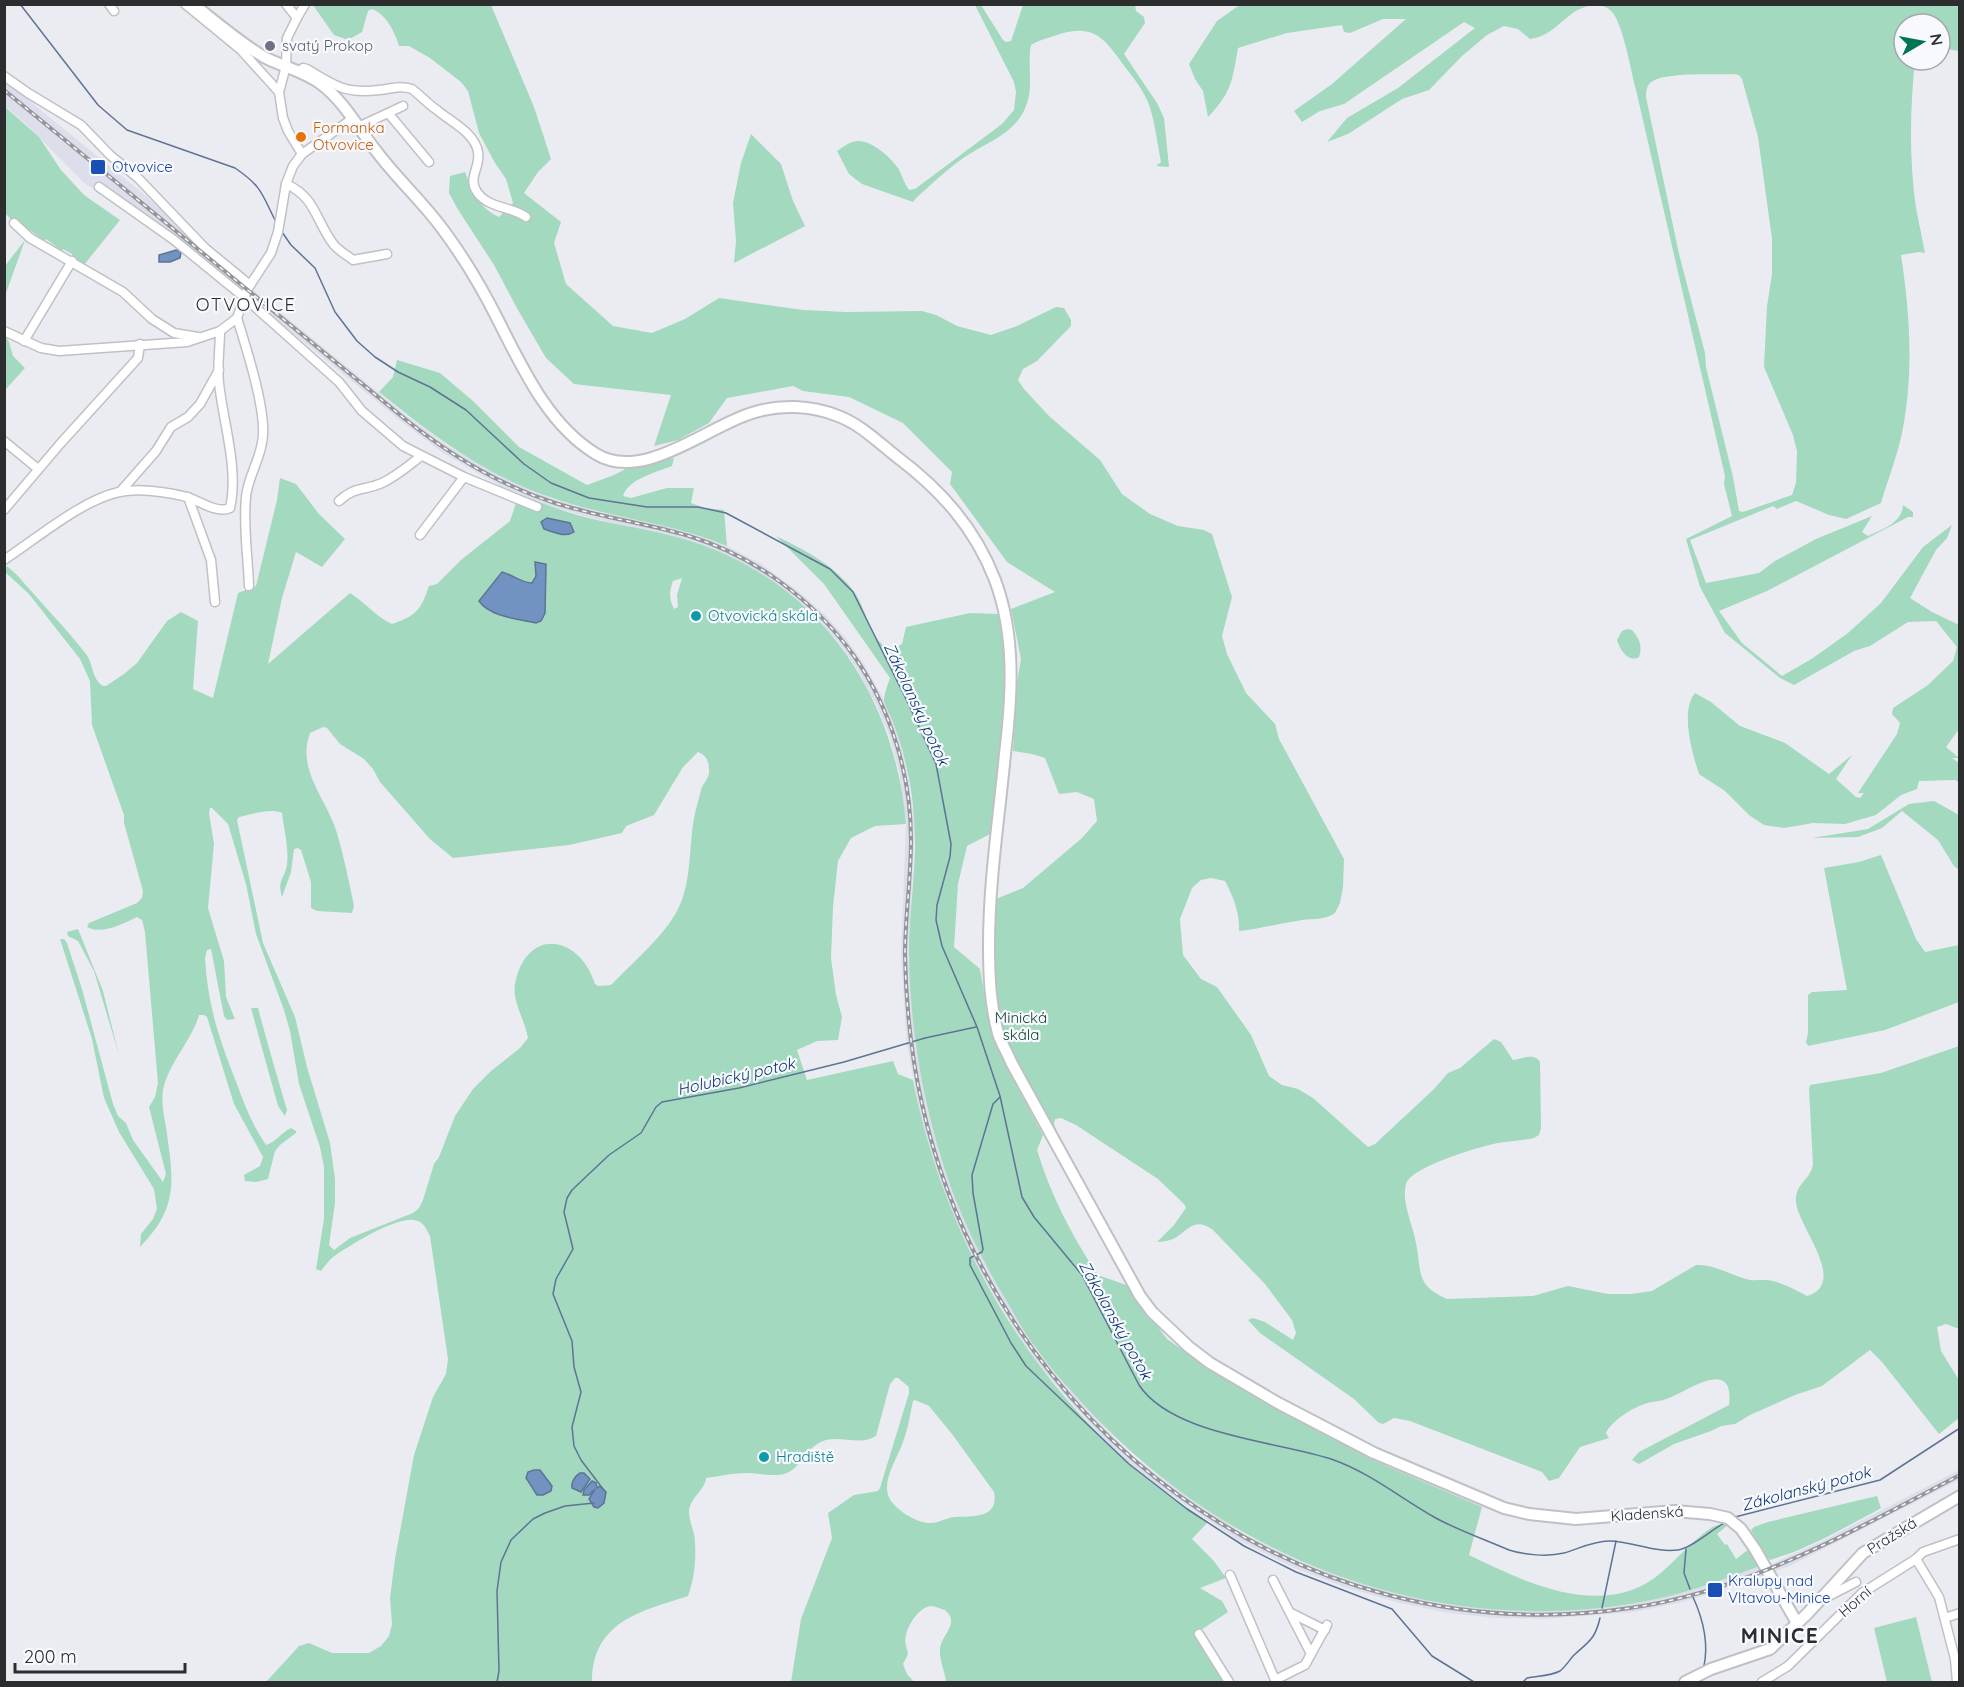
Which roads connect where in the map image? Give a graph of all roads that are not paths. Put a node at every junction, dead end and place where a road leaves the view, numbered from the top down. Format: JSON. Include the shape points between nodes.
{"nodes":[{"id":1,"x":185,"y":4,"type":"edge"},
{"id":2,"x":193,"y":4,"type":"edge"},
{"id":3,"x":286,"y":4,"type":"edge"},
{"id":4,"x":305,"y":4,"type":"edge"},
{"id":5,"x":297,"y":18,"type":"junction"},
{"id":6,"x":286,"y":66,"type":"junction"},
{"id":7,"x":300,"y":72,"type":"junction"},
{"id":8,"x":4,"y":76,"type":"edge"},
{"id":9,"x":279,"y":92,"type":"junction"},
{"id":10,"x":403,"y":106,"type":"dead end"},
{"id":11,"x":388,"y":114,"type":"junction"},
{"id":12,"x":355,"y":123,"type":"junction"},
{"id":13,"x":302,"y":154,"type":"junction"},
{"id":14,"x":429,"y":162,"type":"dead end"},
{"id":15,"x":286,"y":184,"type":"junction"},
{"id":16,"x":99,"y":187,"type":"dead end"},
{"id":17,"x":526,"y":217,"type":"dead end"},
{"id":18,"x":14,"y":223,"type":"dead end"},
{"id":19,"x":387,"y":254,"type":"dead end"},
{"id":20,"x":72,"y":261,"type":"junction"},
{"id":21,"x":250,"y":285,"type":"junction"},
{"id":22,"x":244,"y":298,"type":"junction"},
{"id":23,"x":237,"y":318,"type":"junction"},
{"id":24,"x":4,"y":331,"type":"edge"},
{"id":25,"x":220,"y":331,"type":"junction"},
{"id":26,"x":201,"y":337,"type":"junction"},
{"id":27,"x":24,"y":341,"type":"junction"},
{"id":28,"x":140,"y":344,"type":"junction"},
{"id":29,"x":219,"y":370,"type":"junction"},
{"id":30,"x":4,"y":441,"type":"edge"},
{"id":31,"x":421,"y":456,"type":"junction"},
{"id":32,"x":38,"y":469,"type":"junction"},
{"id":33,"x":464,"y":477,"type":"junction"},
{"id":34,"x":120,"y":492,"type":"junction"},
{"id":35,"x":188,"y":498,"type":"junction"},
{"id":36,"x":339,"y":501,"type":"dead end"},
{"id":37,"x":537,"y":507,"type":"dead end"},
{"id":38,"x":4,"y":510,"type":"edge"},
{"id":39,"x":420,"y":535,"type":"dead end"},
{"id":40,"x":4,"y":560,"type":"edge"},
{"id":41,"x":249,"y":586,"type":"dead end"},
{"id":42,"x":215,"y":602,"type":"dead end"},
{"id":43,"x":1959,"y":1496,"type":"edge"},
{"id":44,"x":1959,"y":1539,"type":"edge"},
{"id":45,"x":1916,"y":1559,"type":"junction"},
{"id":46,"x":1230,"y":1575,"type":"dead end"},
{"id":47,"x":1273,"y":1581,"type":"dead end"},
{"id":48,"x":1856,"y":1582,"type":"dead end"},
{"id":49,"x":1820,"y":1600,"type":"junction"},
{"id":50,"x":1290,"y":1613,"type":"junction"},
{"id":51,"x":1959,"y":1613,"type":"edge"},
{"id":52,"x":1945,"y":1618,"type":"junction"},
{"id":53,"x":1797,"y":1623,"type":"junction"},
{"id":54,"x":1199,"y":1634,"type":"dead end"},
{"id":55,"x":1311,"y":1654,"type":"junction"},
{"id":56,"x":1706,"y":1677,"type":"edge"},
{"id":57,"x":1276,"y":1681,"type":"edge"},
{"id":58,"x":1229,"y":1683,"type":"edge"},
{"id":59,"x":1685,"y":1683,"type":"edge"},
{"id":60,"x":1762,"y":1683,"type":"edge"},
{"id":61,"x":1957,"y":1683,"type":"edge"}],
"edges":[{"from":1,"to":9,"type":"street","via":[[241,50]]},
{"from":2,"to":6,"type":"main road","name":"Kladenská","via":[[265,57]]},
{"from":3,"to":5,"type":"street"},
{"from":4,"to":5,"type":"street"},
{"from":5,"to":6,"type":"street","via":[[287,38]]},
{"from":6,"to":7,"type":"main road","name":"Kladenská"},
{"from":6,"to":9,"type":"street"},
{"from":7,"to":12,"type":"main road","name":"Kladenská","via":[[333,94]]},
{"from":7,"to":17,"type":"street","via":[[308,69],[343,90],[402,86],[412,89],[475,143],[479,159],[473,181],[477,193],[490,203]]},
{"from":8,"to":21,"type":"street","via":[[81,125],[205,248]]},
{"from":9,"to":13,"type":"street","via":[[283,118]]},
{"from":10,"to":11,"type":"street"},
{"from":11,"to":12,"type":"street"},
{"from":11,"to":14,"type":"street"},
{"from":12,"to":13,"type":"street"},
{"from":12,"to":53,"type":"main road","name":"Kladenská","via":[[447,234],[544,403],[595,454],[622,462],[643,460],[684,446],[749,414],[807,408],[852,423],[922,475],[971,532],[991,570],[1004,609],[1009,642],[1009,723],[990,908],[989,975],[995,1021],[1011,1062],[1152,1312],[1210,1363],[1278,1403],[1374,1453],[1504,1508],[1576,1519],[1675,1511],[1721,1515],[1735,1523],[1755,1549]]},
{"from":13,"to":15,"type":"street"},
{"from":15,"to":19,"type":"street","via":[[306,195],[333,244],[353,260]]},
{"from":15,"to":21,"type":"street","via":[[271,253]]},
{"from":16,"to":22,"type":"street","via":[[174,240]]},
{"from":18,"to":20,"type":"street","via":[[30,238]]},
{"from":20,"to":26,"type":"street","via":[[123,292],[174,333]]},
{"from":20,"to":27,"type":"street"},
{"from":21,"to":22,"type":"street"},
{"from":22,"to":23,"type":"street"},
{"from":22,"to":31,"type":"street","via":[[339,382],[362,411]]},
{"from":23,"to":25,"type":"street"},
{"from":23,"to":41,"type":"street","via":[[264,434],[246,498]]},
{"from":24,"to":27,"type":"street"},
{"from":25,"to":26,"type":"street"},
{"from":25,"to":29,"type":"street"},
{"from":26,"to":28,"type":"street","via":[[187,342]]},
{"from":27,"to":28,"type":"street","via":[[59,351]]},
{"from":28,"to":32,"type":"street","via":[[138,358]]},
{"from":29,"to":34,"type":"street","via":[[200,404],[171,427],[156,451]]},
{"from":29,"to":35,"type":"street","via":[[233,496],[230,508],[225,510]]},
{"from":30,"to":32,"type":"street"},
{"from":31,"to":33,"type":"street"},
{"from":31,"to":36,"type":"street","via":[[396,476],[349,492]]},
{"from":32,"to":38,"type":"street"},
{"from":33,"to":37,"type":"street"},
{"from":33,"to":39,"type":"street"},
{"from":34,"to":35,"type":"street","via":[[148,490]]},
{"from":34,"to":40,"type":"street","via":[[68,516]]},
{"from":35,"to":42,"type":"street","via":[[212,560]]},
{"from":43,"to":49,"type":"main road","name":"Pražská","via":[[1863,1553]]},
{"from":44,"to":45,"type":"street","name":"Horní","via":[[1923,1552]]},
{"from":45,"to":52,"type":"street","via":[[1936,1590]]},
{"from":45,"to":60,"type":"street","name":"Horní","via":[[1863,1593],[1788,1666]]},
{"from":46,"to":57,"type":"street"},
{"from":47,"to":50,"type":"street"},
{"from":48,"to":49,"type":"street"},
{"from":49,"to":53,"type":"main road","name":"Pražská"},
{"from":50,"to":55,"type":"street"},
{"from":50,"to":55,"type":"street","via":[[1326,1627]]},
{"from":51,"to":52,"type":"street"},
{"from":52,"to":61,"type":"street"},
{"from":53,"to":56,"type":"main road","name":"Pražská","via":[[1770,1649]]},
{"from":54,"to":58,"type":"street"},
{"from":55,"to":57,"type":"street","via":[[1305,1665]]},
{"from":56,"to":59,"type":"main road","name":"Pražská"}]}
